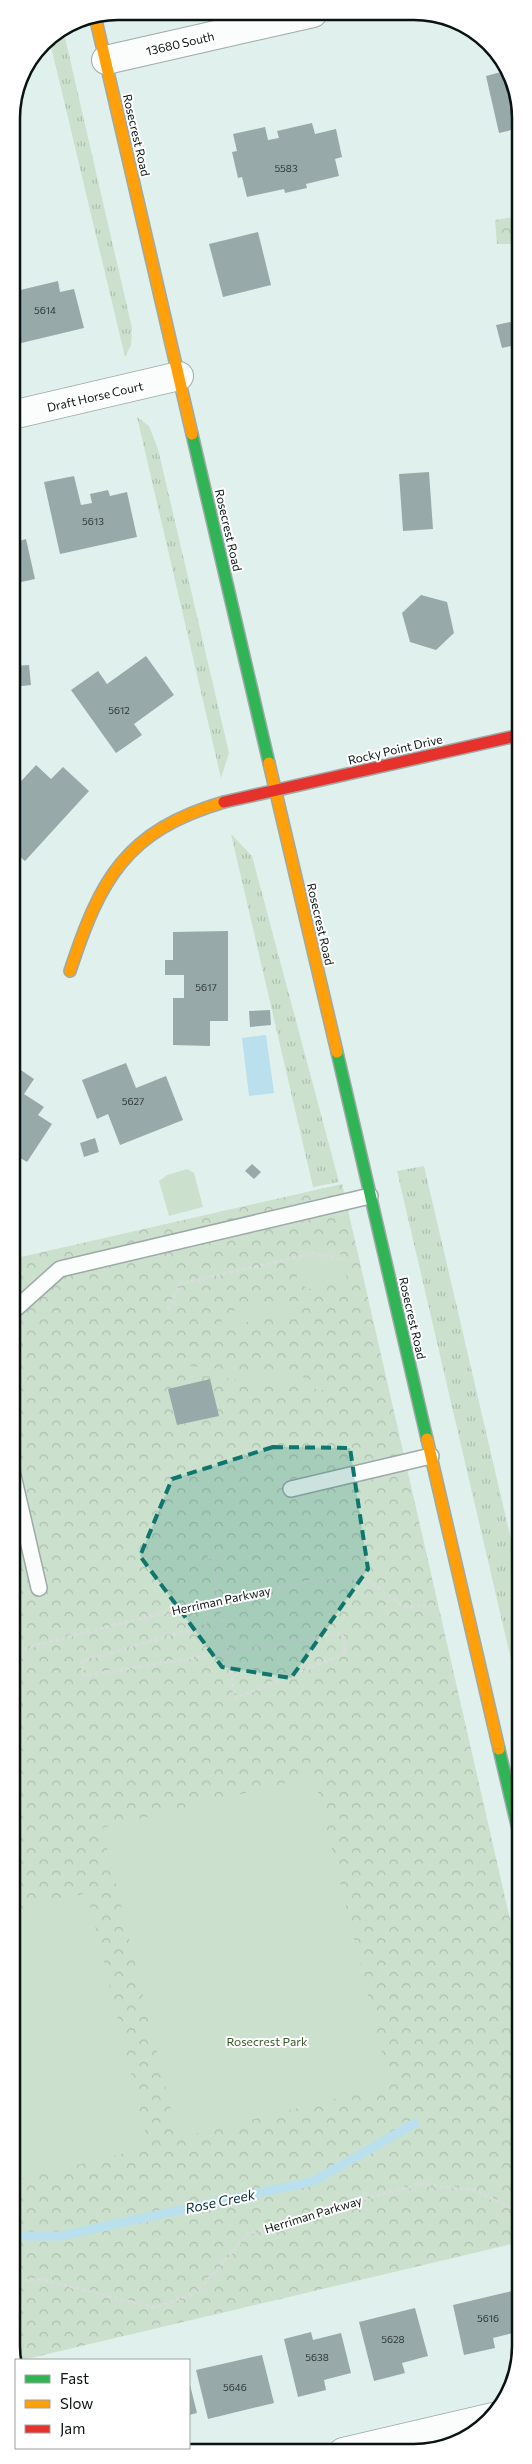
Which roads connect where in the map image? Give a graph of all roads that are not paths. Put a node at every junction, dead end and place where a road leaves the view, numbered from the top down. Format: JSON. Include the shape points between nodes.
{"nodes":[{"id":1,"x":278,"y":20,"type":"edge"},
{"id":2,"x":97,"y":22,"type":"edge"},
{"id":3,"x":106,"y":60,"type":"junction"},
{"id":4,"x":179,"y":376,"type":"junction"},
{"id":5,"x":20,"y":414,"type":"edge"},
{"id":6,"x":512,"y":736,"type":"edge"},
{"id":7,"x":276,"y":790,"type":"junction"},
{"id":8,"x":70,"y":971,"type":"dead end"},
{"id":9,"x":370,"y":1196,"type":"junction"},
{"id":10,"x":20,"y":1305,"type":"edge"},
{"id":11,"x":431,"y":1456,"type":"junction"},
{"id":12,"x":291,"y":1490,"type":"dead end"},
{"id":13,"x":20,"y":1505,"type":"edge"},
{"id":14,"x":39,"y":1588,"type":"dead end"},
{"id":15,"x":512,"y":1804,"type":"edge"},
{"id":16,"x":478,"y":2420,"type":"edge"},
{"id":17,"x":377,"y":2444,"type":"edge"}],
"edges":[{"from":1,"to":3,"type":"street","name":"13680 South"},
{"from":2,"to":3,"type":"main road","name":"Rosecrest Road"},
{"from":3,"to":4,"type":"main road","name":"Rosecrest Road"},
{"from":4,"to":5,"type":"street","name":"Draft Horse Court"},
{"from":4,"to":7,"type":"main road","name":"Rosecrest Road"},
{"from":6,"to":7,"type":"main road","name":"Rocky Point Drive"},
{"from":7,"to":8,"type":"main road","name":"Rocky Point Drive","via":[[186,816],[167,825],[134,850],[118,866],[95,903]]},
{"from":7,"to":9,"type":"main road","name":"Rosecrest Road"},
{"from":9,"to":10,"type":"lane","via":[[60,1269]]},
{"from":9,"to":11,"type":"main road","name":"Rosecrest Road"},
{"from":11,"to":12,"type":"lane"},
{"from":11,"to":15,"type":"main road","name":"Rosecrest Road"},
{"from":13,"to":14,"type":"lane"},
{"from":16,"to":17,"type":"street"}]}
